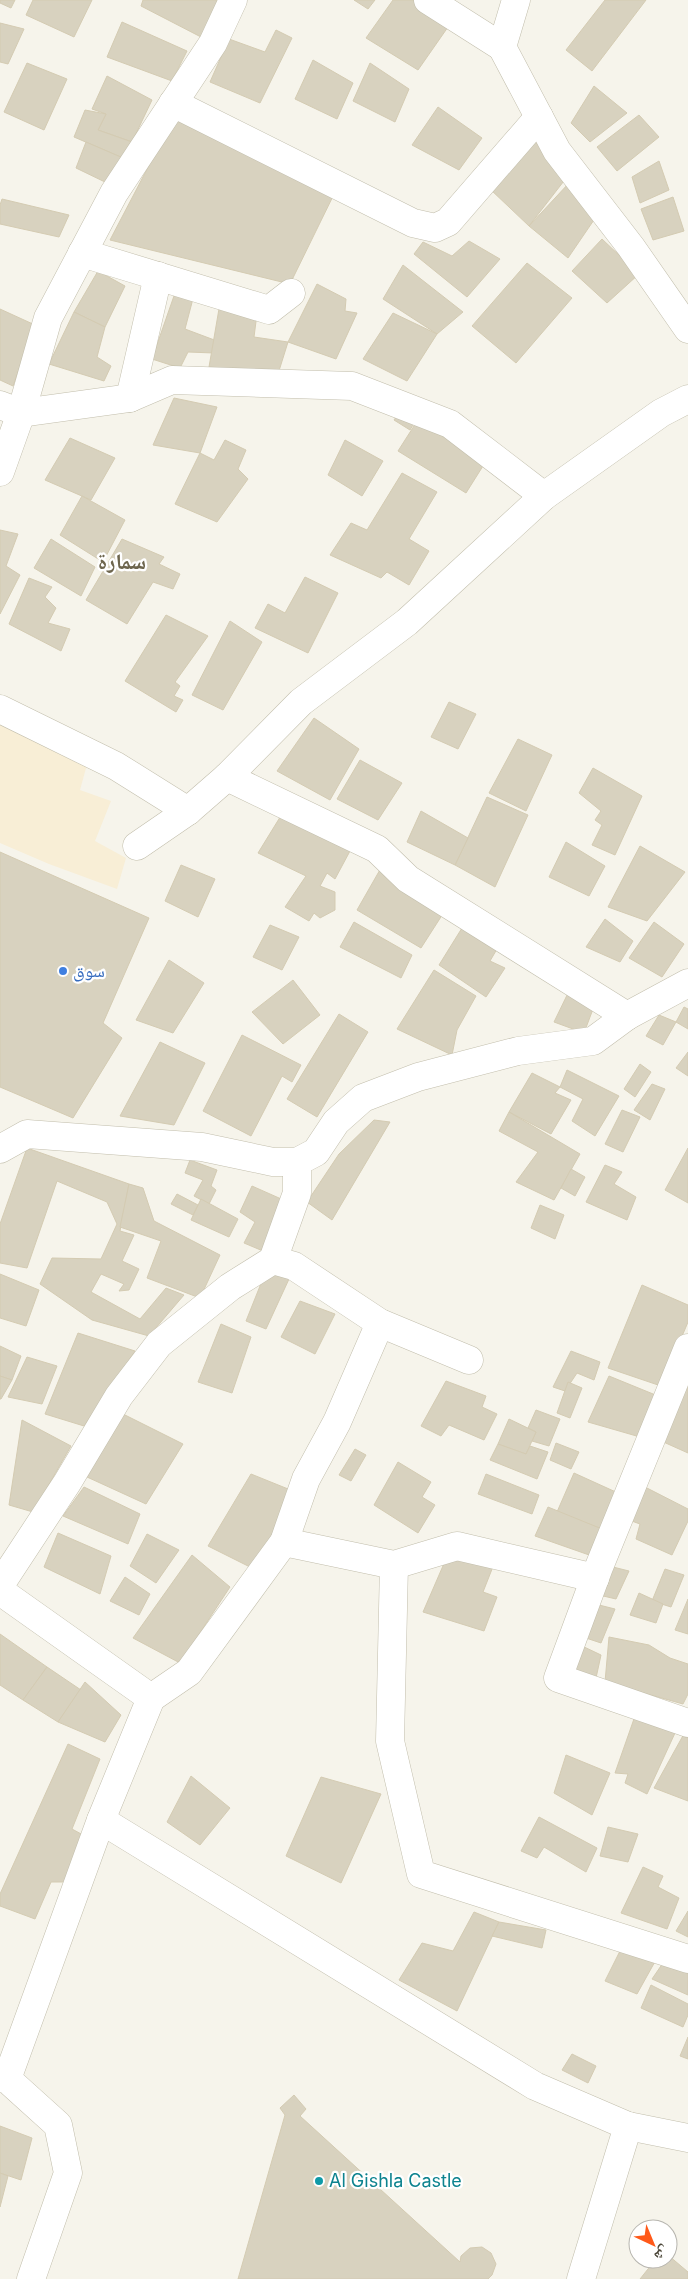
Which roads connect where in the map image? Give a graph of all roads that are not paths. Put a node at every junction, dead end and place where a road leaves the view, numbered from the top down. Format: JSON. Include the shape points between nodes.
{"nodes":[{"id":1,"x":233,"y":0,"type":"edge"},
{"id":2,"x":428,"y":0,"type":"edge"},
{"id":3,"x":516,"y":0,"type":"edge"},
{"id":4,"x":502,"y":47,"type":"junction"},
{"id":5,"x":174,"y":103,"type":"junction"},
{"id":6,"x":539,"y":117,"type":"junction"},
{"id":7,"x":82,"y":253,"type":"junction"},
{"id":8,"x":158,"y":276,"type":"junction"},
{"id":9,"x":291,"y":293,"type":"dead end"},
{"id":10,"x":688,"y":329,"type":"edge"},
{"id":11,"x":130,"y":398,"type":"junction"},
{"id":12,"x":688,"y":399,"type":"edge"},
{"id":13,"x":11,"y":409,"type":"edge"},
{"id":14,"x":0,"y":472,"type":"edge"},
{"id":15,"x":544,"y":496,"type":"junction"},
{"id":16,"x":0,"y":709,"type":"edge"},
{"id":17,"x":227,"y":778,"type":"junction"},
{"id":18,"x":188,"y":811,"type":"junction"},
{"id":19,"x":137,"y":846,"type":"dead end"},
{"id":20,"x":684,"y":990,"type":"edge"},
{"id":21,"x":627,"y":1016,"type":"junction"},
{"id":22,"x":0,"y":1149,"type":"edge"},
{"id":23,"x":297,"y":1162,"type":"junction"},
{"id":24,"x":273,"y":1260,"type":"junction"},
{"id":25,"x":380,"y":1323,"type":"junction"},
{"id":26,"x":688,"y":1348,"type":"edge"},
{"id":27,"x":469,"y":1360,"type":"dead end"},
{"id":28,"x":284,"y":1542,"type":"junction"},
{"id":29,"x":394,"y":1565,"type":"junction"},
{"id":30,"x":595,"y":1578,"type":"junction"},
{"id":31,"x":0,"y":1585,"type":"edge"},
{"id":32,"x":0,"y":1591,"type":"edge"},
{"id":33,"x":151,"y":1698,"type":"junction"},
{"id":34,"x":688,"y":1723,"type":"edge"},
{"id":35,"x":101,"y":1820,"type":"junction"},
{"id":36,"x":688,"y":1959,"type":"edge"},
{"id":37,"x":3,"y":2078,"type":"edge"},
{"id":38,"x":628,"y":2126,"type":"junction"},
{"id":39,"x":688,"y":2138,"type":"edge"},
{"id":40,"x":31,"y":2279,"type":"edge"},
{"id":41,"x":580,"y":2279,"type":"edge"}],
"edges":[{"from":1,"to":5,"type":"street","via":[[213,43]]},
{"from":2,"to":4,"type":"street"},
{"from":3,"to":4,"type":"street"},
{"from":4,"to":6,"type":"street"},
{"from":5,"to":6,"type":"street","via":[[413,223],[435,228],[448,222]]},
{"from":5,"to":7,"type":"street","via":[[114,193]]},
{"from":6,"to":10,"type":"street","via":[[557,151],[631,247]]},
{"from":7,"to":8,"type":"street"},
{"from":7,"to":13,"type":"street","via":[[48,318]]},
{"from":8,"to":9,"type":"street","via":[[269,310]]},
{"from":8,"to":11,"type":"street"},
{"from":11,"to":13,"type":"street"},
{"from":11,"to":15,"type":"street","via":[[172,380],[352,386],[450,424]]},
{"from":12,"to":15,"type":"street","via":[[661,413]]},
{"from":13,"to":14,"type":"street"},
{"from":15,"to":17,"type":"street","via":[[407,622],[301,702]]},
{"from":16,"to":18,"type":"street","via":[[116,766]]},
{"from":17,"to":18,"type":"street"},
{"from":17,"to":21,"type":"street","via":[[377,849],[408,879]]},
{"from":18,"to":19,"type":"street"},
{"from":20,"to":21,"type":"street"},
{"from":21,"to":23,"type":"street","via":[[594,1041],[518,1051],[418,1077],[363,1098],[336,1122],[316,1152]]},
{"from":22,"to":23,"type":"street","via":[[27,1134],[202,1147],[273,1162]]},
{"from":23,"to":24,"type":"street","via":[[297,1193]]},
{"from":24,"to":25,"type":"street","via":[[294,1266]]},
{"from":24,"to":31,"type":"street","via":[[230,1287],[159,1344],[119,1396]]},
{"from":25,"to":27,"type":"street"},
{"from":25,"to":28,"type":"street","via":[[337,1422],[306,1479]]},
{"from":26,"to":30,"type":"street"},
{"from":28,"to":29,"type":"street"},
{"from":28,"to":33,"type":"street","via":[[189,1672]]},
{"from":29,"to":30,"type":"street","via":[[457,1546]]},
{"from":29,"to":36,"type":"street","via":[[390,1740],[421,1874]]},
{"from":30,"to":34,"type":"street","via":[[558,1678]]},
{"from":32,"to":33,"type":"street"},
{"from":33,"to":35,"type":"street"},
{"from":35,"to":37,"type":"street"},
{"from":35,"to":38,"type":"street","via":[[535,2086]]},
{"from":37,"to":40,"type":"street","via":[[58,2125],[68,2173]]},
{"from":38,"to":39,"type":"street"},
{"from":38,"to":41,"type":"street"}]}
